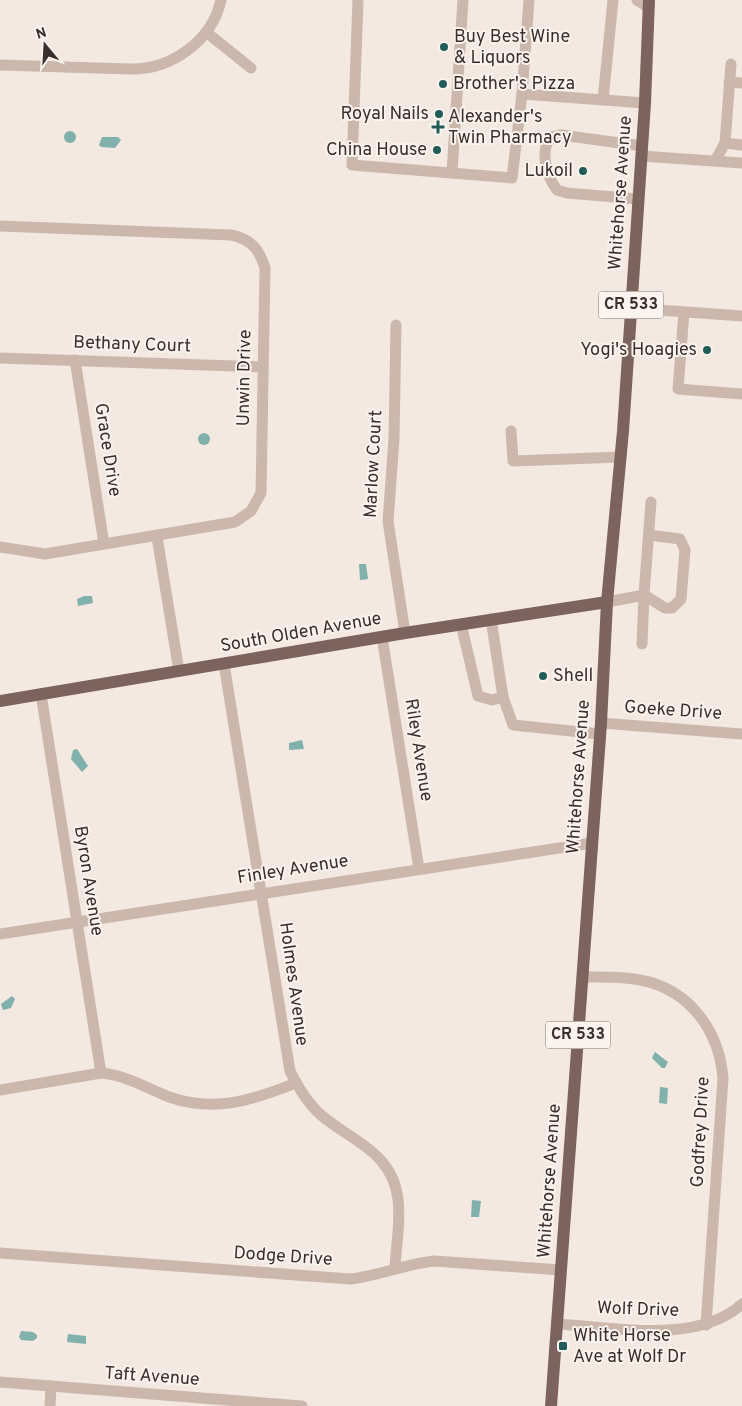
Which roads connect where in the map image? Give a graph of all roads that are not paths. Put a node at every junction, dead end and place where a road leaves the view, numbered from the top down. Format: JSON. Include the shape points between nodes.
{"nodes":[{"id":1,"x":221,"y":0,"type":"edge"},
{"id":2,"x":358,"y":0,"type":"edge"},
{"id":3,"x":463,"y":0,"type":"edge"},
{"id":4,"x":529,"y":0,"type":"edge"},
{"id":5,"x":613,"y":0,"type":"edge"},
{"id":6,"x":636,"y":0,"type":"edge"},
{"id":7,"x":649,"y":2,"type":"edge"},
{"id":8,"x":206,"y":32,"type":"junction"},
{"id":9,"x":731,"y":64,"type":"dead end"},
{"id":10,"x":0,"y":65,"type":"edge"},
{"id":11,"x":251,"y":68,"type":"dead end"},
{"id":12,"x":729,"y":82,"type":"junction"},
{"id":13,"x":742,"y":83,"type":"edge"},
{"id":14,"x":522,"y":94,"type":"junction"},
{"id":15,"x":603,"y":100,"type":"junction"},
{"id":16,"x":645,"y":103,"type":"junction"},
{"id":17,"x":725,"y":144,"type":"junction"},
{"id":18,"x":742,"y":145,"type":"edge"},
{"id":19,"x":642,"y":151,"type":"junction"},
{"id":20,"x":715,"y":161,"type":"junction"},
{"id":21,"x":742,"y":163,"type":"edge"},
{"id":22,"x":452,"y":173,"type":"junction"},
{"id":23,"x":638,"y":200,"type":"junction"},
{"id":24,"x":0,"y":226,"type":"edge"},
{"id":25,"x":631,"y":308,"type":"junction"},
{"id":26,"x":684,"y":312,"type":"junction"},
{"id":27,"x":742,"y":316,"type":"edge"},
{"id":28,"x":396,"y":325,"type":"dead end"},
{"id":29,"x":0,"y":358,"type":"edge"},
{"id":30,"x":75,"y":360,"type":"junction"},
{"id":31,"x":262,"y":367,"type":"junction"},
{"id":32,"x":742,"y":394,"type":"edge"},
{"id":33,"x":511,"y":431,"type":"dead end"},
{"id":34,"x":621,"y":457,"type":"junction"},
{"id":35,"x":651,"y":502,"type":"dead end"},
{"id":36,"x":649,"y":535,"type":"junction"},
{"id":37,"x":157,"y":537,"type":"junction"},
{"id":38,"x":104,"y":544,"type":"junction"},
{"id":39,"x":0,"y":547,"type":"edge"},
{"id":40,"x":644,"y":595,"type":"junction"},
{"id":41,"x":607,"y":602,"type":"junction"},
{"id":42,"x":491,"y":619,"type":"junction"},
{"id":43,"x":461,"y":624,"type":"junction"},
{"id":44,"x":405,"y":633,"type":"junction"},
{"id":45,"x":382,"y":637,"type":"junction"},
{"id":46,"x":642,"y":644,"type":"dead end"},
{"id":47,"x":224,"y":664,"type":"junction"},
{"id":48,"x":179,"y":671,"type":"junction"},
{"id":49,"x":41,"y":694,"type":"junction"},
{"id":50,"x":503,"y":697,"type":"junction"},
{"id":51,"x":0,"y":701,"type":"edge"},
{"id":52,"x":601,"y":728,"type":"junction"},
{"id":53,"x":742,"y":734,"type":"edge"},
{"id":54,"x":592,"y":842,"type":"junction"},
{"id":55,"x":418,"y":869,"type":"junction"},
{"id":56,"x":262,"y":893,"type":"junction"},
{"id":57,"x":76,"y":922,"type":"junction"},
{"id":58,"x":0,"y":934,"type":"edge"},
{"id":59,"x":582,"y":977,"type":"junction"},
{"id":60,"x":101,"y":1073,"type":"junction"},
{"id":61,"x":296,"y":1083,"type":"junction"},
{"id":62,"x":0,"y":1090,"type":"edge"},
{"id":63,"x":0,"y":1253,"type":"edge"},
{"id":64,"x":395,"y":1268,"type":"junction"},
{"id":65,"x":561,"y":1270,"type":"junction"},
{"id":66,"x":742,"y":1304,"type":"edge"},
{"id":67,"x":557,"y":1324,"type":"junction"},
{"id":68,"x":706,"y":1325,"type":"junction"},
{"id":69,"x":0,"y":1382,"type":"edge"},
{"id":70,"x":51,"y":1386,"type":"junction"},
{"id":71,"x":50,"y":1406,"type":"edge"},
{"id":72,"x":302,"y":1406,"type":"edge"},
{"id":73,"x":551,"y":1406,"type":"edge"}],
"edges":[{"from":1,"to":8,"type":"street"},
{"from":2,"to":22,"type":"street","via":[[352,164]]},
{"from":3,"to":22,"type":"street"},
{"from":4,"to":14,"type":"street"},
{"from":5,"to":15,"type":"street"},
{"from":6,"to":7,"type":"street"},
{"from":7,"to":16,"type":"main road","name":"Whitehorse Avenue","number":"CR 533"},
{"from":8,"to":10,"type":"street","via":[[182,54],[151,67]]},
{"from":8,"to":11,"type":"street"},
{"from":9,"to":12,"type":"street"},
{"from":12,"to":13,"type":"street"},
{"from":12,"to":17,"type":"street"},
{"from":14,"to":15,"type":"street"},
{"from":14,"to":22,"type":"street","via":[[512,178]]},
{"from":15,"to":16,"type":"street"},
{"from":16,"to":19,"type":"main road","name":"Whitehorse Avenue","number":"CR 533"},
{"from":17,"to":18,"type":"street"},
{"from":17,"to":20,"type":"street"},
{"from":19,"to":20,"type":"street"},
{"from":19,"to":23,"type":"main road","name":"Whitehorse Avenue","number":"CR 533"},
{"from":19,"to":23,"type":"street","via":[[561,135],[551,136],[545,149],[548,175],[557,190]]},
{"from":20,"to":21,"type":"street"},
{"from":23,"to":25,"type":"main road","name":"Whitehorse Avenue","number":"CR 533"},
{"from":24,"to":31,"type":"street","name":"Unwin Drive","via":[[242,237],[257,249],[265,268]]},
{"from":25,"to":26,"type":"street"},
{"from":25,"to":34,"type":"main road","name":"Whitehorse Avenue","number":"CR 533"},
{"from":26,"to":27,"type":"street"},
{"from":26,"to":32,"type":"street","via":[[678,388]]},
{"from":28,"to":44,"type":"street","name":"Marlow Court","via":[[394,439],[388,513]]},
{"from":29,"to":30,"type":"street","name":"Bethany Court"},
{"from":30,"to":31,"type":"street","name":"Bethany Court"},
{"from":30,"to":38,"type":"street","name":"Grace Drive"},
{"from":31,"to":37,"type":"street","name":"Unwin Drive","via":[[261,493],[257,503],[245,517],[235,522]]},
{"from":33,"to":34,"type":"street","via":[[513,461]]},
{"from":34,"to":41,"type":"main road","name":"Whitehorse Avenue","number":"CR 533"},
{"from":35,"to":36,"type":"street"},
{"from":36,"to":40,"type":"street"},
{"from":36,"to":40,"type":"street","via":[[680,539],[686,550],[681,599],[676,605],[665,608]]},
{"from":37,"to":38,"type":"street","name":"Unwin Drive"},
{"from":37,"to":48,"type":"street"},
{"from":38,"to":39,"type":"street","name":"Unwin Drive","via":[[45,554]]},
{"from":40,"to":41,"type":"street"},
{"from":40,"to":46,"type":"street"},
{"from":41,"to":42,"type":"main road","name":"South Olden Avenue"},
{"from":41,"to":52,"type":"main road","name":"Whitehorse Avenue","number":"CR 533"},
{"from":42,"to":43,"type":"main road","name":"South Olden Avenue"},
{"from":42,"to":50,"type":"street"},
{"from":43,"to":44,"type":"main road","name":"South Olden Avenue"},
{"from":43,"to":50,"type":"street","via":[[478,696],[492,700]]},
{"from":44,"to":45,"type":"main road","name":"South Olden Avenue"},
{"from":45,"to":47,"type":"main road","name":"South Olden Avenue"},
{"from":45,"to":55,"type":"street","name":"Riley Avenue"},
{"from":47,"to":48,"type":"main road","name":"South Olden Avenue"},
{"from":47,"to":56,"type":"street","name":"Holmes Avenue"},
{"from":48,"to":49,"type":"main road","name":"South Olden Avenue"},
{"from":49,"to":51,"type":"main road","name":"South Olden Avenue"},
{"from":49,"to":57,"type":"street","name":"Byron Avenue"},
{"from":50,"to":52,"type":"street","name":"Goeke Drive","via":[[513,726]]},
{"from":52,"to":53,"type":"street","name":"Goeke Drive"},
{"from":52,"to":54,"type":"main road","name":"Whitehorse Avenue","number":"CR 533"},
{"from":54,"to":55,"type":"street","name":"Finley Avenue"},
{"from":54,"to":59,"type":"main road","name":"Whitehorse Avenue","number":"CR 533"},
{"from":55,"to":56,"type":"street","name":"Finley Avenue"},
{"from":56,"to":57,"type":"street","name":"Finley Avenue"},
{"from":56,"to":61,"type":"street","name":"Holmes Avenue","via":[[286,1058]]},
{"from":57,"to":58,"type":"street","name":"Finley Avenue"},
{"from":57,"to":60,"type":"street","name":"Byron Avenue"},
{"from":59,"to":65,"type":"main road","name":"Whitehorse Avenue","number":"CR 533"},
{"from":59,"to":68,"type":"street","name":"Godfrey Drive","via":[[640,980],[671,991],[698,1013],[716,1043],[723,1078]]},
{"from":60,"to":61,"type":"street","via":[[117,1074],[170,1097],[193,1103],[217,1104],[256,1099]]},
{"from":60,"to":62,"type":"street"},
{"from":61,"to":64,"type":"street","name":"Holmes Avenue","via":[[321,1115],[363,1142],[375,1154],[393,1181],[400,1215]]},
{"from":63,"to":64,"type":"street","name":"Dodge Drive","via":[[350,1279]]},
{"from":64,"to":65,"type":"street","name":"Dodge Drive","via":[[434,1261]]},
{"from":65,"to":67,"type":"main road","name":"Whitehorse Avenue","number":"CR 533"},
{"from":66,"to":68,"type":"street","name":"Wolf Drive"},
{"from":67,"to":68,"type":"street","name":"Wolf Drive","via":[[674,1330]]},
{"from":67,"to":73,"type":"main road","name":"Whitehorse Avenue","number":"CR 533"},
{"from":69,"to":70,"type":"street","name":"Taft Avenue"},
{"from":70,"to":71,"type":"street"},
{"from":70,"to":72,"type":"street","name":"Taft Avenue"}]}
